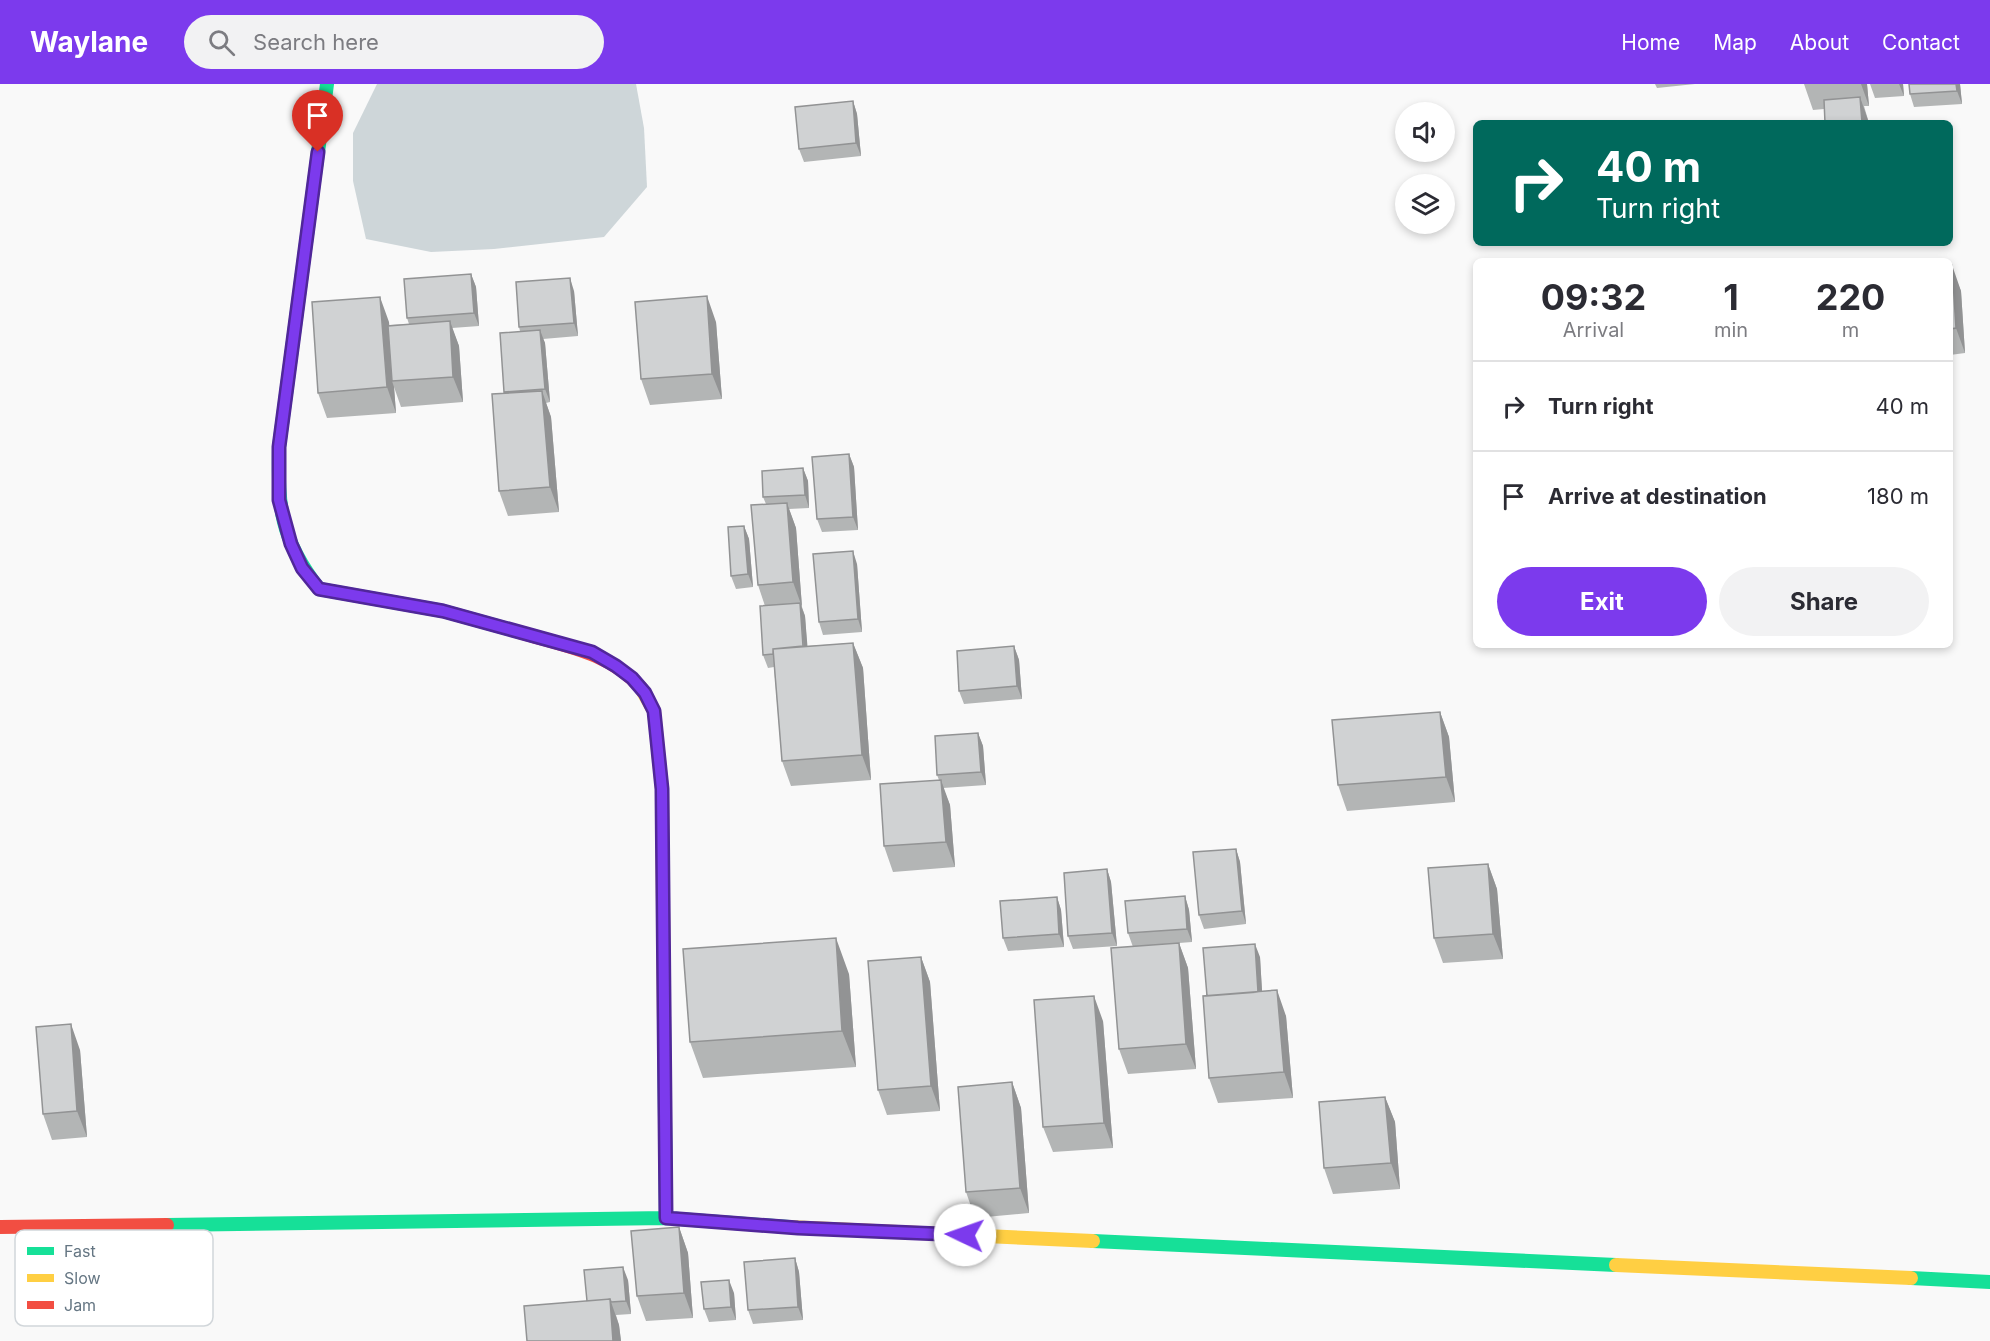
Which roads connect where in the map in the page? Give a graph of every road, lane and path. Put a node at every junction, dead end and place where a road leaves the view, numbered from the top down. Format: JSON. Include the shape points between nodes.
{"nodes":[{"id":1,"x":327,"y":84,"type":"edge"},
{"id":2,"x":666,"y":1218,"type":"junction"},
{"id":3,"x":0,"y":1227,"type":"edge"},
{"id":4,"x":1990,"y":1282,"type":"edge"}],
"edges":[{"from":1,"to":2,"type":"street","via":[[279,447],[279,500],[291,544],[302,568],[319,589],[443,611],[592,652],[632,678],[645,693],[654,711],[662,789]]},
{"from":2,"to":3,"type":"street"},
{"from":2,"to":4,"type":"street","via":[[798,1228]]}]}
